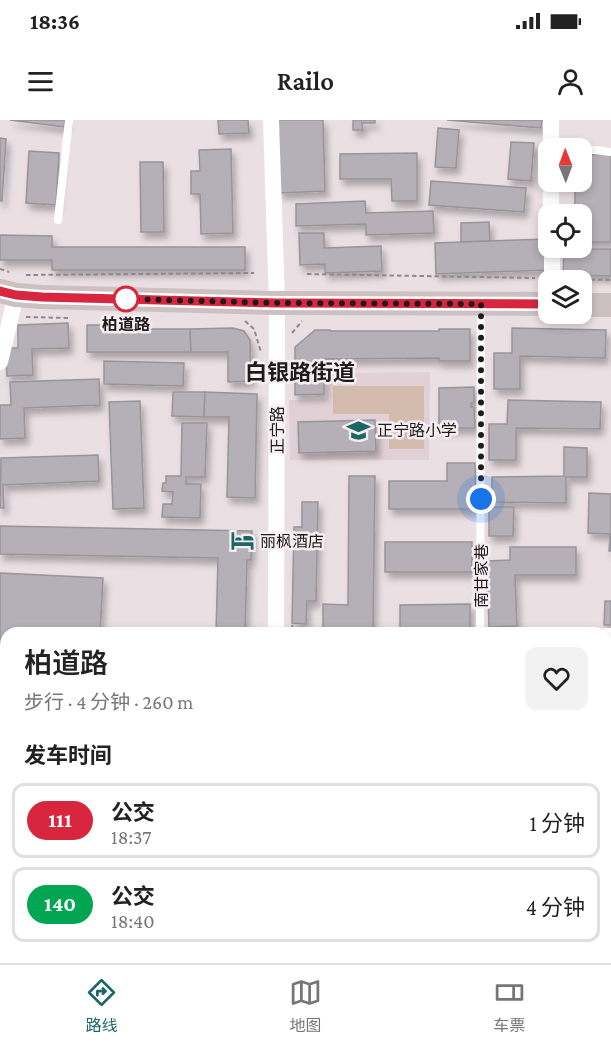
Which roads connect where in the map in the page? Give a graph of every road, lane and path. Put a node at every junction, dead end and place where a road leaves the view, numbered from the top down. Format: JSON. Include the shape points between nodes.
{"nodes":[{"id":1,"x":69,"y":120,"type":"edge"},
{"id":2,"x":271,"y":120,"type":"edge"},
{"id":3,"x":551,"y":120,"type":"edge"},
{"id":4,"x":551,"y":138,"type":"edge"},
{"id":5,"x":592,"y":150,"type":"edge"},
{"id":6,"x":611,"y":152,"type":"edge"},
{"id":7,"x":58,"y":220,"type":"dead end"},
{"id":8,"x":0,"y":269,"type":"edge"},
{"id":9,"x":254,"y":273,"type":"dead end"},
{"id":10,"x":307,"y":274,"type":"dead end"},
{"id":11,"x":538,"y":279,"type":"edge"},
{"id":12,"x":592,"y":280,"type":"edge"},
{"id":13,"x":611,"y":280,"type":"edge"},
{"id":14,"x":11,"y":283,"type":"edge"},
{"id":15,"x":277,"y":303,"type":"junction"},
{"id":16,"x":481,"y":304,"type":"junction"},
{"id":17,"x":538,"y":304,"type":"edge"},
{"id":18,"x":592,"y":304,"type":"edge"},
{"id":19,"x":611,"y":305,"type":"edge"},
{"id":20,"x":0,"y":362,"type":"edge"},
{"id":21,"x":290,"y":621,"type":"dead end"},
{"id":22,"x":276,"y":627,"type":"edge"},
{"id":23,"x":293,"y":627,"type":"edge"},
{"id":24,"x":480,"y":627,"type":"edge"}],
"edges":[{"from":1,"to":7,"type":"lane"},
{"from":2,"to":15,"type":"street","name":"正宁路"},
{"from":3,"to":4,"type":"street"},
{"from":5,"to":6,"type":"lane"},
{"from":8,"to":14,"type":"path"},
{"from":9,"to":14,"type":"path"},
{"from":10,"to":11,"type":"path"},
{"from":12,"to":13,"type":"path"},
{"from":14,"to":15,"type":"street"},
{"from":14,"to":20,"type":"street"},
{"from":15,"to":16,"type":"street"},
{"from":15,"to":22,"type":"street","name":"正宁路"},
{"from":16,"to":17,"type":"street"},
{"from":16,"to":24,"type":"lane","name":"南甘家巷"},
{"from":18,"to":19,"type":"street"},
{"from":21,"to":23,"type":"path"}]}
